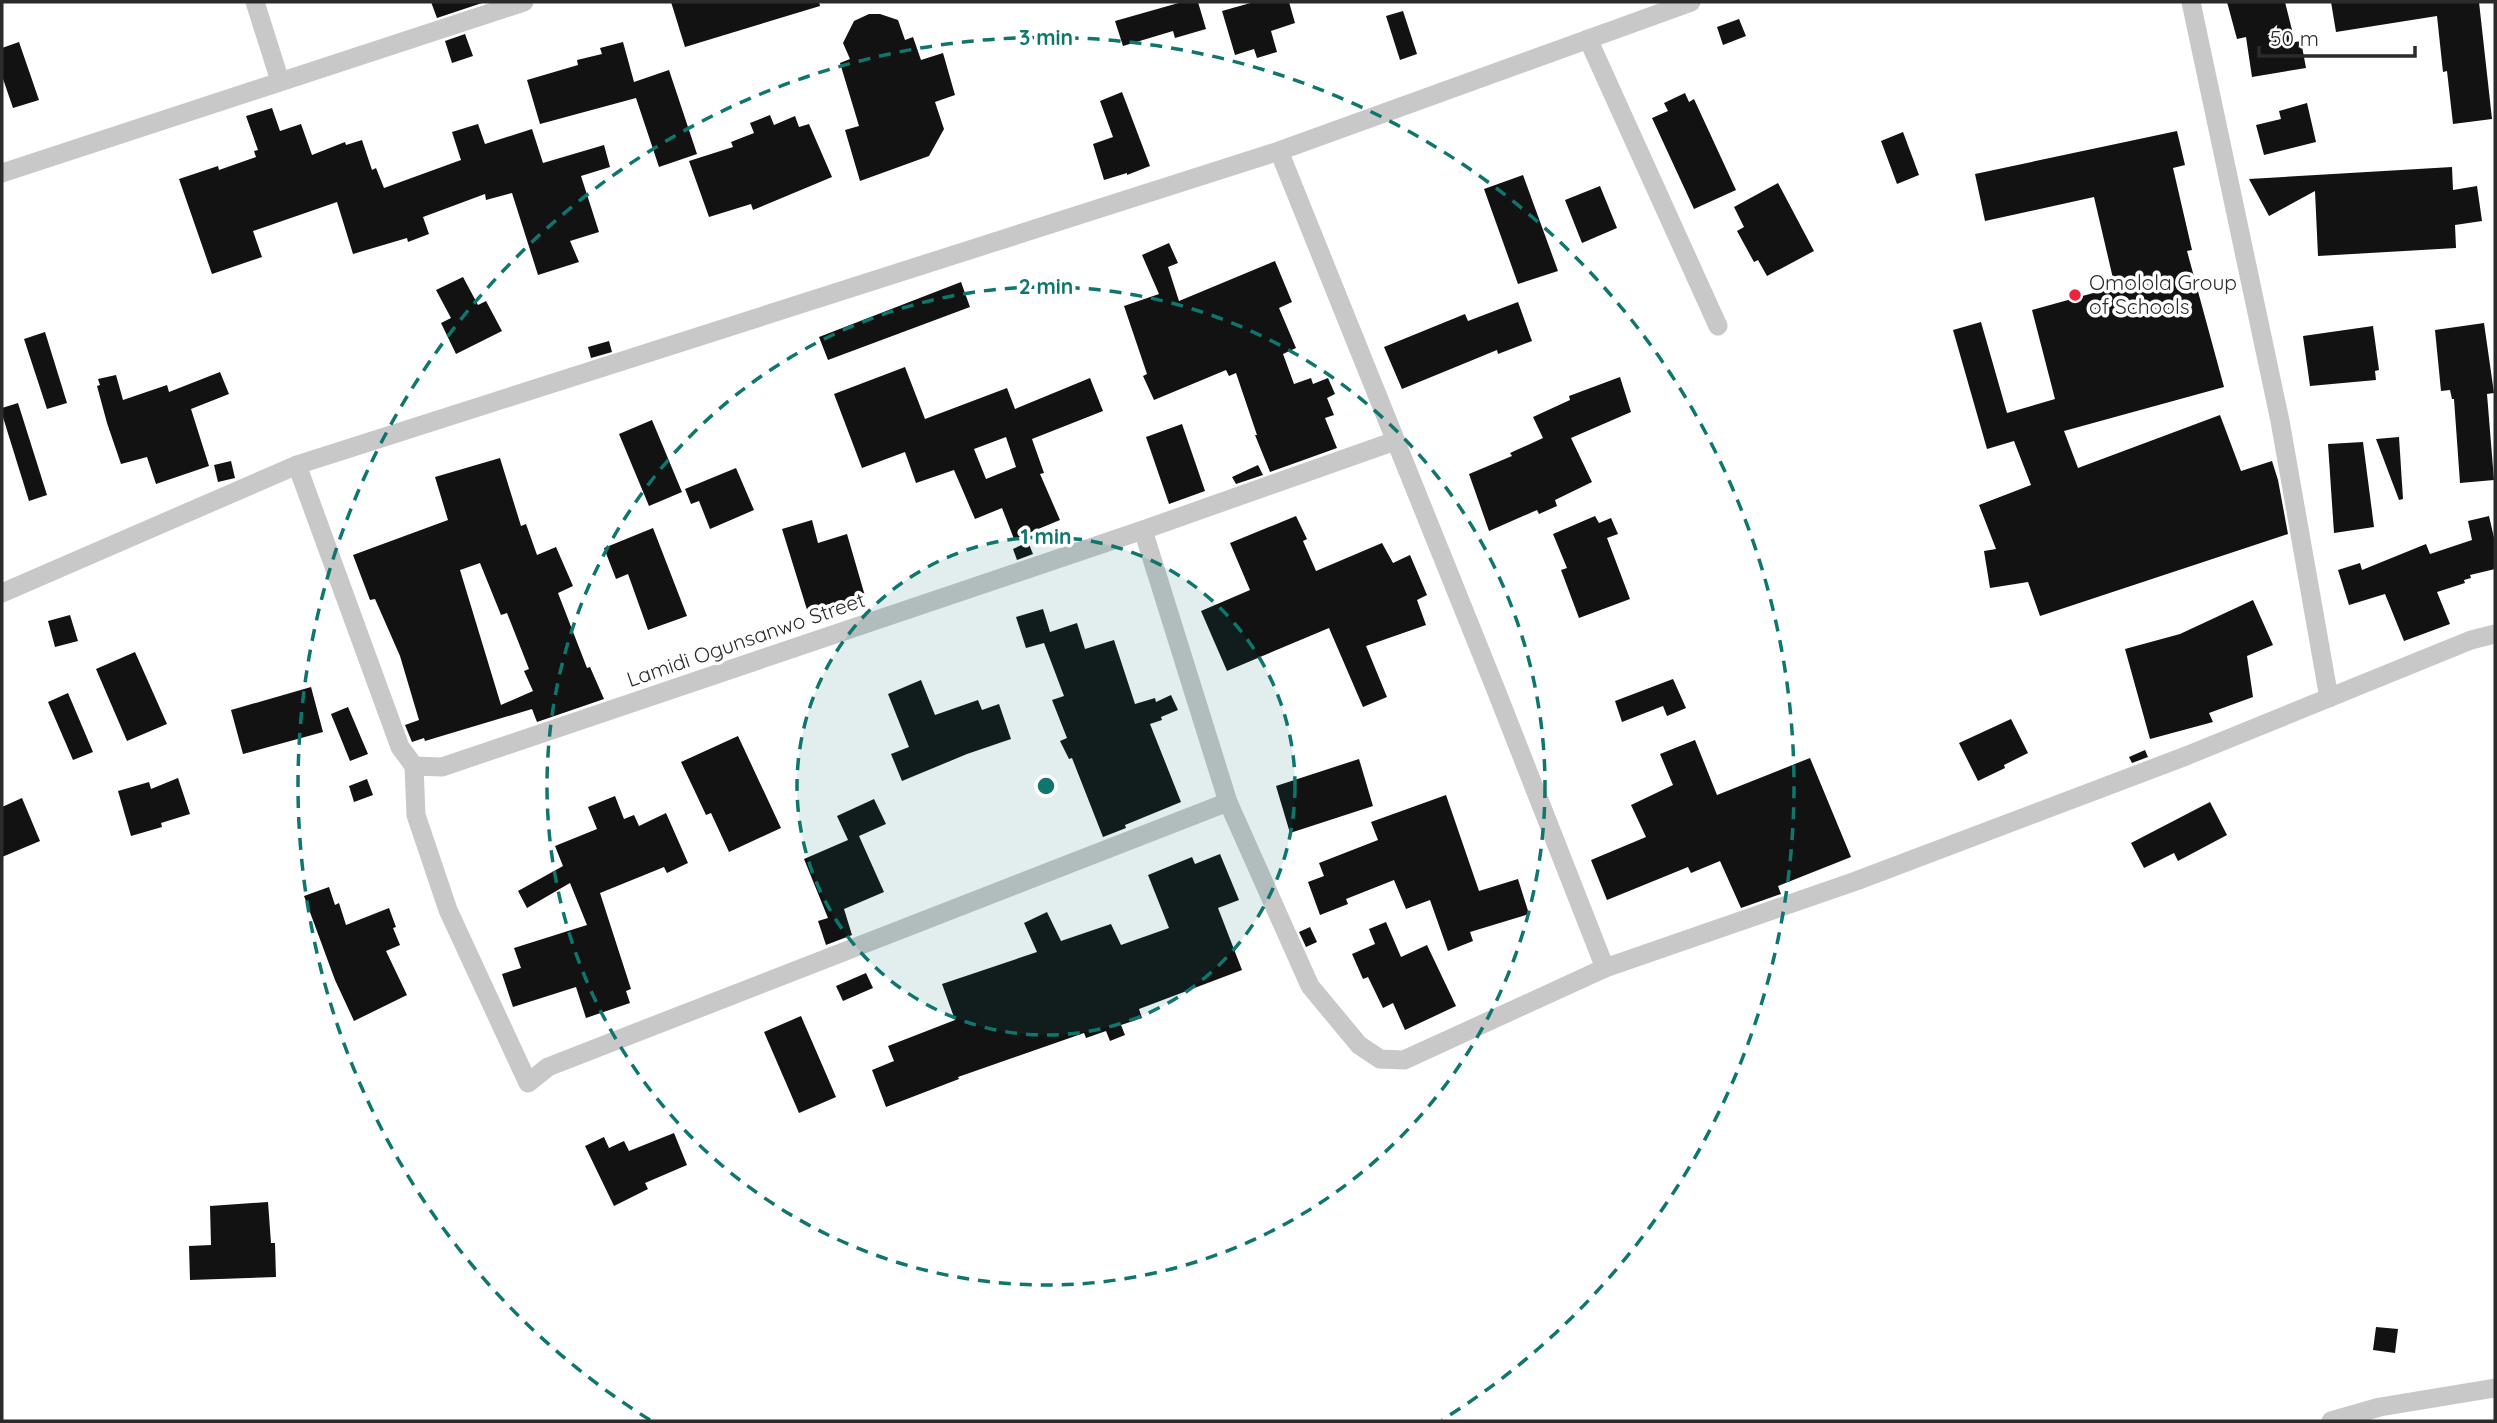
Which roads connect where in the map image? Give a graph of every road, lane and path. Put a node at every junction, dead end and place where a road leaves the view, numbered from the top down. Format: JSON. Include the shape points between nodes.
{"nodes":[{"id":1,"x":255,"y":2,"type":"edge"},
{"id":2,"x":524,"y":2,"type":"edge"},
{"id":3,"x":1691,"y":2,"type":"edge"},
{"id":4,"x":2191,"y":2,"type":"edge"},
{"id":5,"x":1588,"y":39,"type":"junction"},
{"id":6,"x":279,"y":81,"type":"junction"},
{"id":7,"x":1279,"y":151,"type":"junction"},
{"id":8,"x":2,"y":173,"type":"edge"},
{"id":9,"x":1718,"y":326,"type":"dead end"},
{"id":10,"x":1395,"y":441,"type":"junction"},
{"id":11,"x":298,"y":465,"type":"junction"},
{"id":12,"x":1143,"y":530,"type":"junction"},
{"id":13,"x":2,"y":593,"type":"edge"},
{"id":14,"x":2495,"y":634,"type":"edge"},
{"id":15,"x":2329,"y":698,"type":"junction"},
{"id":16,"x":414,"y":765,"type":"junction"},
{"id":17,"x":1228,"y":802,"type":"junction"},
{"id":18,"x":1605,"y":968,"type":"junction"},
{"id":19,"x":2495,"y":1388,"type":"edge"},
{"id":20,"x":2331,"y":1421,"type":"edge"}],
"edges":[{"from":1,"to":6,"type":"street"},
{"from":2,"to":6,"type":"street"},
{"from":3,"to":5,"type":"street"},
{"from":4,"to":15,"type":"street","via":[[2280,421]]},
{"from":5,"to":7,"type":"street"},
{"from":5,"to":9,"type":"street"},
{"from":6,"to":8,"type":"street"},
{"from":7,"to":10,"type":"street"},
{"from":7,"to":11,"type":"street"},
{"from":10,"to":12,"type":"street","name":"Lamidi Ogunsanwo Street"},
{"from":10,"to":18,"type":"street"},
{"from":11,"to":13,"type":"street"},
{"from":11,"to":16,"type":"street","via":[[400,747]]},
{"from":12,"to":16,"type":"street","name":"Lamidi Ogunsanwo Street","via":[[442,767]]},
{"from":12,"to":17,"type":"street"},
{"from":14,"to":15,"type":"street"},
{"from":15,"to":18,"type":"street","via":[[1856,881]]},
{"from":16,"to":17,"type":"street","via":[[416,815],[448,911],[528,1083],[548,1067]]},
{"from":17,"to":18,"type":"street","via":[[1310,986],[1359,1045],[1380,1059],[1404,1060]]},
{"from":19,"to":20,"type":"street","via":[[2380,1407]]}]}
